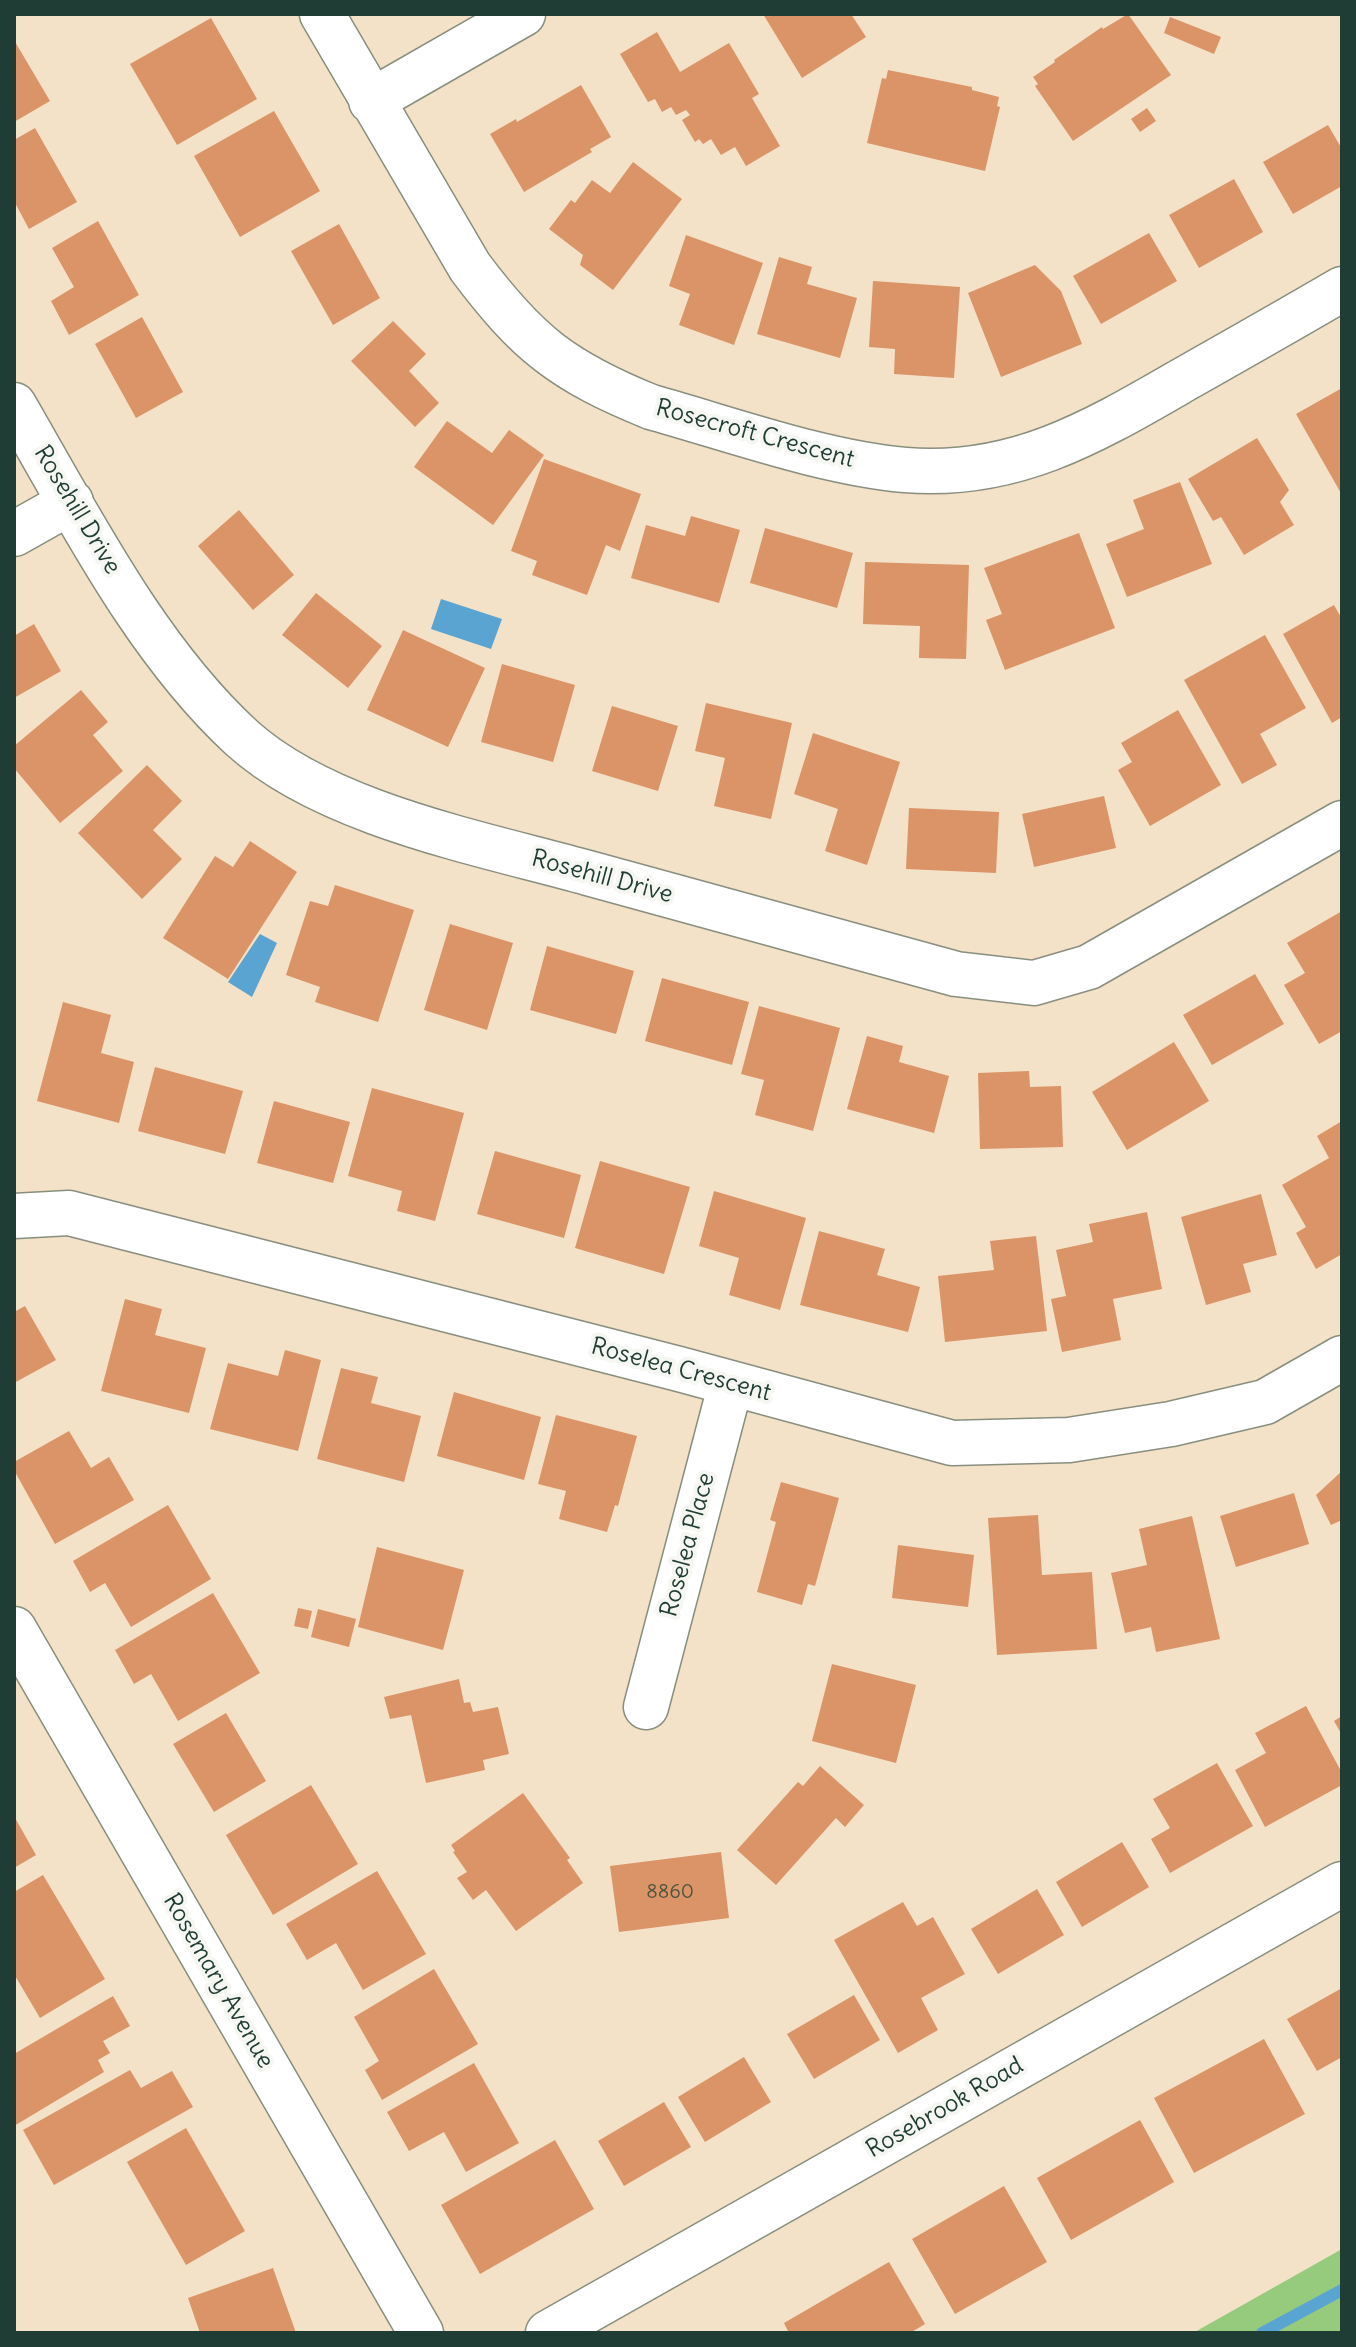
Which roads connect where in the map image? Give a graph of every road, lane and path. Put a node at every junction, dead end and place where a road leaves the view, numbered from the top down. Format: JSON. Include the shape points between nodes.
{"nodes":[{"id":1,"x":322,"y":14,"type":"edge"},
{"id":2,"x":523,"y":14,"type":"edge"},
{"id":3,"x":371,"y":101,"type":"junction"},
{"id":4,"x":1342,"y":289,"type":"edge"},
{"id":5,"x":14,"y":405,"type":"edge"},
{"id":6,"x":71,"y":502,"type":"junction"},
{"id":7,"x":14,"y":534,"type":"edge"},
{"id":8,"x":1342,"y":823,"type":"edge"},
{"id":9,"x":14,"y":1216,"type":"edge"},
{"id":10,"x":1342,"y":1358,"type":"edge"},
{"id":11,"x":731,"y":1383,"type":"junction"},
{"id":12,"x":14,"y":1629,"type":"edge"},
{"id":13,"x":646,"y":1707,"type":"dead end"},
{"id":14,"x":1342,"y":1884,"type":"edge"},
{"id":15,"x":421,"y":2333,"type":"edge"},
{"id":16,"x":548,"y":2333,"type":"edge"}],
"edges":[{"from":1,"to":3,"type":"street","name":"Rosecroft Crescent"},
{"from":2,"to":3,"type":"street"},
{"from":3,"to":4,"type":"street","name":"Rosecroft Crescent","via":[[470,267],[516,324],[561,364],[651,407],[857,462],[907,470],[971,468],[1057,448]]},
{"from":5,"to":6,"type":"street","name":"Rosehill Drive"},
{"from":6,"to":7,"type":"street"},
{"from":6,"to":8,"type":"street","name":"Rosehill Drive","via":[[145,624],[199,697],[245,741],[294,777],[361,807],[453,836],[956,974],[1034,983],[1089,967]]},
{"from":9,"to":11,"type":"street","name":"Roselea Crescent","via":[[69,1213]]},
{"from":10,"to":11,"type":"street","name":"Roselea Crescent","via":[[1265,1402],[1069,1440],[952,1443]]},
{"from":11,"to":13,"type":"street","name":"Roselea Place"},
{"from":12,"to":15,"type":"street","name":"Rosemary Avenue"},
{"from":14,"to":16,"type":"street","name":"Rosebrook Road"}]}
